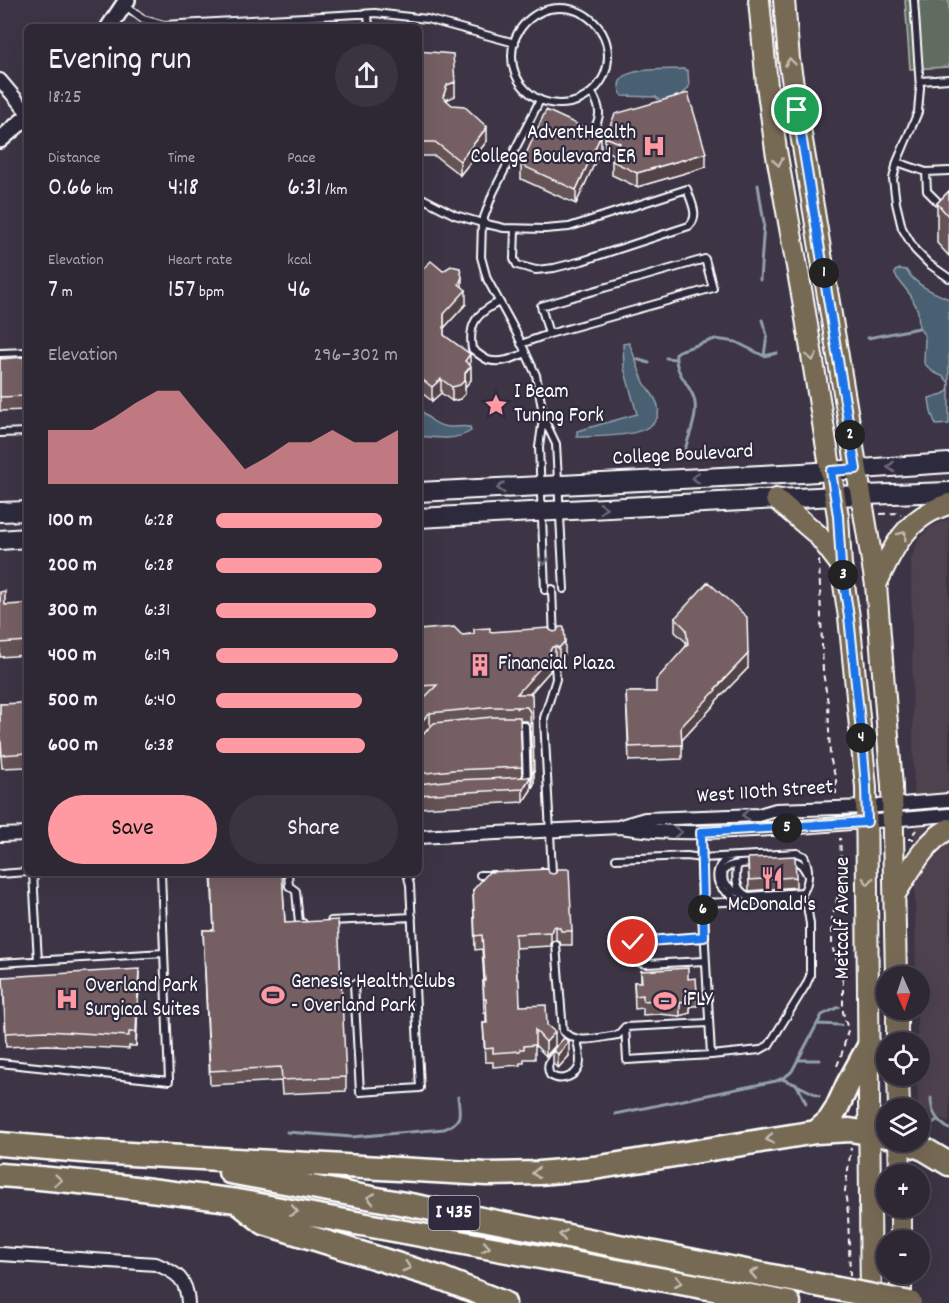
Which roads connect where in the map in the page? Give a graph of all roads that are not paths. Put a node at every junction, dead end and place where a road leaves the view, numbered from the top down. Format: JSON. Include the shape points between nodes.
{"nodes":[{"id":1,"x":759,"y":0,"type":"edge"},
{"id":2,"x":784,"y":0,"type":"edge"},
{"id":3,"x":914,"y":0,"type":"edge"},
{"id":4,"x":126,"y":2,"type":"edge"},
{"id":5,"x":368,"y":14,"type":"junction"},
{"id":6,"x":111,"y":24,"type":"edge"},
{"id":7,"x":160,"y":24,"type":"edge"},
{"id":8,"x":220,"y":24,"type":"edge"},
{"id":9,"x":369,"y":24,"type":"edge"},
{"id":10,"x":515,"y":44,"type":"junction"},
{"id":11,"x":0,"y":80,"type":"edge"},
{"id":12,"x":949,"y":80,"type":"edge"},
{"id":13,"x":920,"y":81,"type":"junction"},
{"id":14,"x":592,"y":93,"type":"junction"},
{"id":15,"x":540,"y":100,"type":"junction"},
{"id":16,"x":24,"y":108,"type":"edge"},
{"id":17,"x":24,"y":120,"type":"edge"},
{"id":18,"x":0,"y":140,"type":"edge"},
{"id":19,"x":588,"y":143,"type":"edge"},
{"id":20,"x":897,"y":162,"type":"junction"},
{"id":21,"x":949,"y":171,"type":"edge"},
{"id":22,"x":926,"y":172,"type":"junction"},
{"id":23,"x":422,"y":198,"type":"edge"},
{"id":24,"x":943,"y":207,"type":"edge"},
{"id":25,"x":482,"y":223,"type":"junction"},
{"id":26,"x":515,"y":229,"type":"junction"},
{"id":27,"x":949,"y":278,"type":"edge"},
{"id":28,"x":499,"y":302,"type":"junction"},
{"id":29,"x":549,"y":334,"type":"junction"},
{"id":30,"x":521,"y":344,"type":"junction"},
{"id":31,"x":24,"y":352,"type":"edge"},
{"id":32,"x":0,"y":353,"type":"edge"},
{"id":33,"x":526,"y":353,"type":"junction"},
{"id":34,"x":544,"y":419,"type":"junction"},
{"id":35,"x":24,"y":432,"type":"edge"},
{"id":36,"x":0,"y":433,"type":"edge"},
{"id":37,"x":949,"y":463,"type":"edge"},
{"id":38,"x":856,"y":469,"type":"junction"},
{"id":39,"x":831,"y":471,"type":"junction"},
{"id":40,"x":549,"y":485,"type":"junction"},
{"id":41,"x":422,"y":492,"type":"edge"},
{"id":42,"x":949,"y":492,"type":"edge"},
{"id":43,"x":860,"y":495,"type":"junction"},
{"id":44,"x":835,"y":496,"type":"junction"},
{"id":45,"x":776,"y":499,"type":"junction"},
{"id":46,"x":949,"y":504,"type":"edge"},
{"id":47,"x":24,"y":511,"type":"edge"},
{"id":48,"x":551,"y":511,"type":"junction"},
{"id":49,"x":0,"y":512,"type":"edge"},
{"id":50,"x":422,"y":518,"type":"edge"},
{"id":51,"x":24,"y":538,"type":"edge"},
{"id":52,"x":0,"y":540,"type":"edge"},
{"id":53,"x":841,"y":565,"type":"junction"},
{"id":54,"x":876,"y":585,"type":"junction"},
{"id":55,"x":564,"y":589,"type":"dead end"},
{"id":56,"x":554,"y":641,"type":"edge"},
{"id":57,"x":555,"y":665,"type":"dead end"},
{"id":58,"x":503,"y":726,"type":"edge"},
{"id":59,"x":516,"y":786,"type":"edge"},
{"id":60,"x":949,"y":800,"type":"edge"},
{"id":61,"x":893,"y":812,"type":"junction"},
{"id":62,"x":867,"y":814,"type":"junction"},
{"id":63,"x":949,"y":815,"type":"edge"},
{"id":64,"x":620,"y":827,"type":"junction"},
{"id":65,"x":949,"y":829,"type":"edge"},
{"id":66,"x":550,"y":830,"type":"junction"},
{"id":67,"x":701,"y":832,"type":"junction"},
{"id":68,"x":24,"y":834,"type":"edge"},
{"id":69,"x":0,"y":835,"type":"edge"},
{"id":70,"x":422,"y":837,"type":"edge"},
{"id":71,"x":734,"y":856,"type":"junction"},
{"id":72,"x":701,"y":858,"type":"junction"},
{"id":73,"x":616,"y":859,"type":"dead end"},
{"id":74,"x":784,"y":861,"type":"edge"},
{"id":75,"x":758,"y":863,"type":"edge"},
{"id":76,"x":740,"y":864,"type":"junction"},
{"id":77,"x":24,"y":872,"type":"edge"},
{"id":78,"x":552,"y":872,"type":"junction"},
{"id":79,"x":531,"y":873,"type":"edge"},
{"id":80,"x":0,"y":874,"type":"edge"},
{"id":81,"x":500,"y":874,"type":"edge"},
{"id":82,"x":480,"y":875,"type":"dead end"},
{"id":83,"x":33,"y":876,"type":"edge"},
{"id":84,"x":161,"y":876,"type":"edge"},
{"id":85,"x":288,"y":876,"type":"edge"},
{"id":86,"x":407,"y":876,"type":"edge"},
{"id":87,"x":809,"y":877,"type":"junction"},
{"id":88,"x":553,"y":883,"type":"edge"},
{"id":89,"x":802,"y":894,"type":"junction"},
{"id":90,"x":895,"y":894,"type":"junction"},
{"id":91,"x":743,"y":898,"type":"junction"},
{"id":92,"x":702,"y":903,"type":"junction"},
{"id":93,"x":412,"y":917,"type":"junction"},
{"id":94,"x":321,"y":922,"type":"edge"},
{"id":95,"x":310,"y":923,"type":"edge"},
{"id":96,"x":704,"y":937,"type":"junction"},
{"id":97,"x":556,"y":945,"type":"dead end"},
{"id":98,"x":164,"y":953,"type":"junction"},
{"id":99,"x":38,"y":961,"type":"junction"},
{"id":100,"x":705,"y":962,"type":"junction"},
{"id":101,"x":0,"y":963,"type":"edge"},
{"id":102,"x":896,"y":966,"type":"edge"},
{"id":103,"x":415,"y":981,"type":"junction"},
{"id":104,"x":709,"y":1023,"type":"junction"},
{"id":105,"x":625,"y":1027,"type":"junction"},
{"id":106,"x":570,"y":1037,"type":"junction"},
{"id":107,"x":577,"y":1039,"type":"junction"},
{"id":108,"x":869,"y":1046,"type":"junction"},
{"id":109,"x":711,"y":1055,"type":"junction"},
{"id":110,"x":0,"y":1063,"type":"edge"},
{"id":111,"x":876,"y":1114,"type":"edge"},
{"id":112,"x":816,"y":1132,"type":"junction"},
{"id":113,"x":876,"y":1134,"type":"edge"},
{"id":114,"x":0,"y":1144,"type":"edge"},
{"id":115,"x":94,"y":1152,"type":"junction"},
{"id":116,"x":877,"y":1152,"type":"edge"},
{"id":117,"x":929,"y":1152,"type":"edge"},
{"id":118,"x":949,"y":1164,"type":"edge"},
{"id":119,"x":0,"y":1175,"type":"edge"},
{"id":120,"x":237,"y":1201,"type":"junction"},
{"id":121,"x":0,"y":1254,"type":"edge"},
{"id":122,"x":901,"y":1284,"type":"edge"},
{"id":123,"x":188,"y":1303,"type":"edge"},
{"id":124,"x":504,"y":1303,"type":"edge"},
{"id":125,"x":789,"y":1303,"type":"edge"},
{"id":126,"x":871,"y":1303,"type":"edge"},
{"id":127,"x":901,"y":1303,"type":"edge"},
{"id":128,"x":910,"y":1303,"type":"edge"}],
"edges":[{"from":1,"to":39,"type":"main road","name":"Metcalf Avenue","one_way":true,"via":[[776,150]]},
{"from":38,"to":2,"type":"main road","one_way":true,"via":[[789,59]]},
{"from":3,"to":13,"type":"lane"},
{"from":4,"to":6,"type":"street"},
{"from":4,"to":7,"type":"lane","via":[[143,19]]},
{"from":5,"to":8,"type":"lane"},
{"from":5,"to":9,"type":"lane"},
{"from":5,"to":10,"type":"lane","via":[[427,19]]},
{"from":10,"to":14,"type":"lane","via":[[527,21],[543,11],[562,8],[580,13],[596,24],[606,40],[609,58],[604,76]]},
{"from":10,"to":15,"type":"lane","via":[[515,74],[525,90]]},
{"from":11,"to":16,"type":"street"},
{"from":12,"to":13,"type":"lane"},
{"from":13,"to":20,"type":"lane","via":[[918,112]]},
{"from":14,"to":15,"type":"lane","via":[[578,102],[559,105]]},
{"from":14,"to":19,"type":"lane","via":[[600,117]]},
{"from":15,"to":25,"type":"lane","via":[[493,192]]},
{"from":17,"to":18,"type":"street"},
{"from":20,"to":22,"type":"lane"},
{"from":20,"to":27,"type":"lane","via":[[894,179],[902,228],[915,250]]},
{"from":21,"to":22,"type":"lane"},
{"from":22,"to":24,"type":"lane","via":[[927,191]]},
{"from":23,"to":25,"type":"lane"},
{"from":25,"to":26,"type":"lane"},
{"from":25,"to":28,"type":"lane","via":[[482,257],[487,279]]},
{"from":26,"to":26,"type":"lane","via":[[569,227],[687,189],[695,216],[689,226],[582,261],[536,270],[517,265]]},
{"from":28,"to":30,"type":"lane"},
{"from":28,"to":33,"type":"lane","via":[[484,309],[475,320],[471,328],[472,349],[486,360],[496,361]]},
{"from":29,"to":29,"type":"lane","via":[[713,288],[705,259],[541,306]]},
{"from":29,"to":30,"type":"lane"},
{"from":30,"to":33,"type":"lane"},
{"from":31,"to":32,"type":"lane"},
{"from":33,"to":34,"type":"lane","via":[[536,375]]},
{"from":34,"to":40,"type":"lane","via":[[539,447]]},
{"from":34,"to":40,"type":"lane","via":[[556,444]]},
{"from":35,"to":36,"type":"lane"},
{"from":37,"to":38,"type":"main road","name":"College Boulevard","one_way":true},
{"from":38,"to":39,"type":"main road","name":"College Boulevard"},
{"from":38,"to":43,"type":"main road"},
{"from":39,"to":40,"type":"main road","name":"College Boulevard","one_way":true},
{"from":39,"to":44,"type":"main road","name":"Metcalf Avenue"},
{"from":40,"to":41,"type":"main road","name":"College Boulevard","one_way":true},
{"from":40,"to":48,"type":"lane"},
{"from":40,"to":48,"type":"lane"},
{"from":42,"to":43,"type":"main road"},
{"from":43,"to":44,"type":"main road"},
{"from":43,"to":54,"type":"main road"},
{"from":44,"to":45,"type":"main road"},
{"from":44,"to":53,"type":"main road","name":"Metcalf Avenue"},
{"from":48,"to":45,"type":"main road","one_way":true},
{"from":45,"to":53,"type":"main road","via":[[818,535]]},
{"from":54,"to":46,"type":"main road","one_way":true,"via":[[903,534],[922,516]]},
{"from":47,"to":49,"type":"main road"},
{"from":48,"to":50,"type":"main road"},
{"from":48,"to":55,"type":"lane"},
{"from":48,"to":56,"type":"lane","one_way":true,"via":[[548,589]]},
{"from":51,"to":52,"type":"main road"},
{"from":53,"to":62,"type":"main road","name":"Metcalf Avenue"},
{"from":54,"to":61,"type":"main road"},
{"from":57,"to":66,"type":"lane","via":[[556,680],[543,718]]},
{"from":58,"to":59,"type":"lane","via":[[525,726],[527,786]]},
{"from":60,"to":61,"type":"street","name":"West 110th Street"},
{"from":61,"to":62,"type":"street","name":"West 110th Street"},
{"from":61,"to":63,"type":"street","name":"West 110th Street"},
{"from":61,"to":90,"type":"main road"},
{"from":62,"to":64,"type":"street","name":"West 110th Street","one_way":true,"via":[[776,810],[645,819]]},
{"from":62,"to":67,"type":"street","name":"West 110th Street"},
{"from":62,"to":108,"type":"main road","name":"Metcalf Avenue","one_way":true},
{"from":64,"to":66,"type":"street","name":"West 110th Street"},
{"from":64,"to":67,"type":"street","name":"West 110th Street","one_way":true},
{"from":65,"to":90,"type":"main road","via":[[931,842]]},
{"from":66,"to":70,"type":"street","name":"West 110th Street"},
{"from":66,"to":78,"type":"lane"},
{"from":67,"to":72,"type":"lane"},
{"from":68,"to":69,"type":"street"},
{"from":71,"to":72,"type":"lane"},
{"from":71,"to":87,"type":"lane","via":[[797,853],[807,861]]},
{"from":71,"to":91,"type":"lane","via":[[721,864],[718,882],[728,894]]},
{"from":72,"to":73,"type":"lane"},
{"from":72,"to":92,"type":"lane"},
{"from":74,"to":87,"type":"lane","via":[[800,863]]},
{"from":75,"to":76,"type":"lane"},
{"from":76,"to":91,"type":"lane","via":[[736,878]]},
{"from":76,"to":91,"type":"lane","via":[[727,867],[723,878]]},
{"from":77,"to":80,"type":"lane"},
{"from":78,"to":79,"type":"lane"},
{"from":78,"to":88,"type":"lane"},
{"from":81,"to":82,"type":"lane"},
{"from":83,"to":99,"type":"lane"},
{"from":84,"to":98,"type":"lane"},
{"from":85,"to":95,"type":"lane","via":[[289,886],[297,891],[299,923]]},
{"from":86,"to":93,"type":"lane"},
{"from":87,"to":89,"type":"lane"},
{"from":89,"to":91,"type":"lane","via":[[792,899]]},
{"from":89,"to":109,"type":"lane","via":[[810,924],[810,976],[806,985],[769,1045],[760,1050]]},
{"from":90,"to":102,"type":"main road"},
{"from":91,"to":92,"type":"lane"},
{"from":92,"to":96,"type":"lane"},
{"from":93,"to":94,"type":"lane"},
{"from":93,"to":103,"type":"lane"},
{"from":96,"to":100,"type":"lane"},
{"from":96,"to":100,"type":"lane","via":[[633,942],[633,956],[646,964]]},
{"from":97,"to":106,"type":"lane","via":[[563,1031]]},
{"from":98,"to":99,"type":"lane"},
{"from":98,"to":110,"type":"lane","via":[[169,1081]]},
{"from":99,"to":101,"type":"lane"},
{"from":100,"to":104,"type":"lane"},
{"from":103,"to":103,"type":"lane","via":[[420,1089],[360,1092],[354,984]]},
{"from":104,"to":105,"type":"lane"},
{"from":104,"to":109,"type":"lane"},
{"from":105,"to":107,"type":"lane","via":[[618,1035]]},
{"from":105,"to":109,"type":"lane","via":[[627,1060]]},
{"from":106,"to":107,"type":"lane"},
{"from":106,"to":107,"type":"lane","via":[[548,1062],[550,1075],[558,1079],[579,1070]]},
{"from":108,"to":111,"type":"main road","name":"Metcalf Avenue"},
{"from":108,"to":112,"type":"highway","via":[[836,1110]]},
{"from":112,"to":113,"type":"highway"},
{"from":112,"to":115,"type":"highway","one_way":true,"via":[[594,1168],[539,1173],[487,1174]]},
{"from":114,"to":115,"type":"highway","number":"I 435"},
{"from":128,"to":115,"type":"highway","number":"I 435","one_way":true,"bridge":true,"via":[[291,1182]]},
{"from":116,"to":126,"type":"main road","name":"Metcalf Avenue"},
{"from":117,"to":118,"type":"highway"},
{"from":119,"to":120,"type":"highway","number":"I 435","one_way":true},
{"from":120,"to":124,"type":"highway","one_way":true,"via":[[264,1223],[441,1278]]},
{"from":120,"to":125,"type":"highway","number":"I 435","one_way":true},
{"from":121,"to":123,"type":"street","via":[[156,1264],[184,1281]]},
{"from":122,"to":127,"type":"main road"}]}
